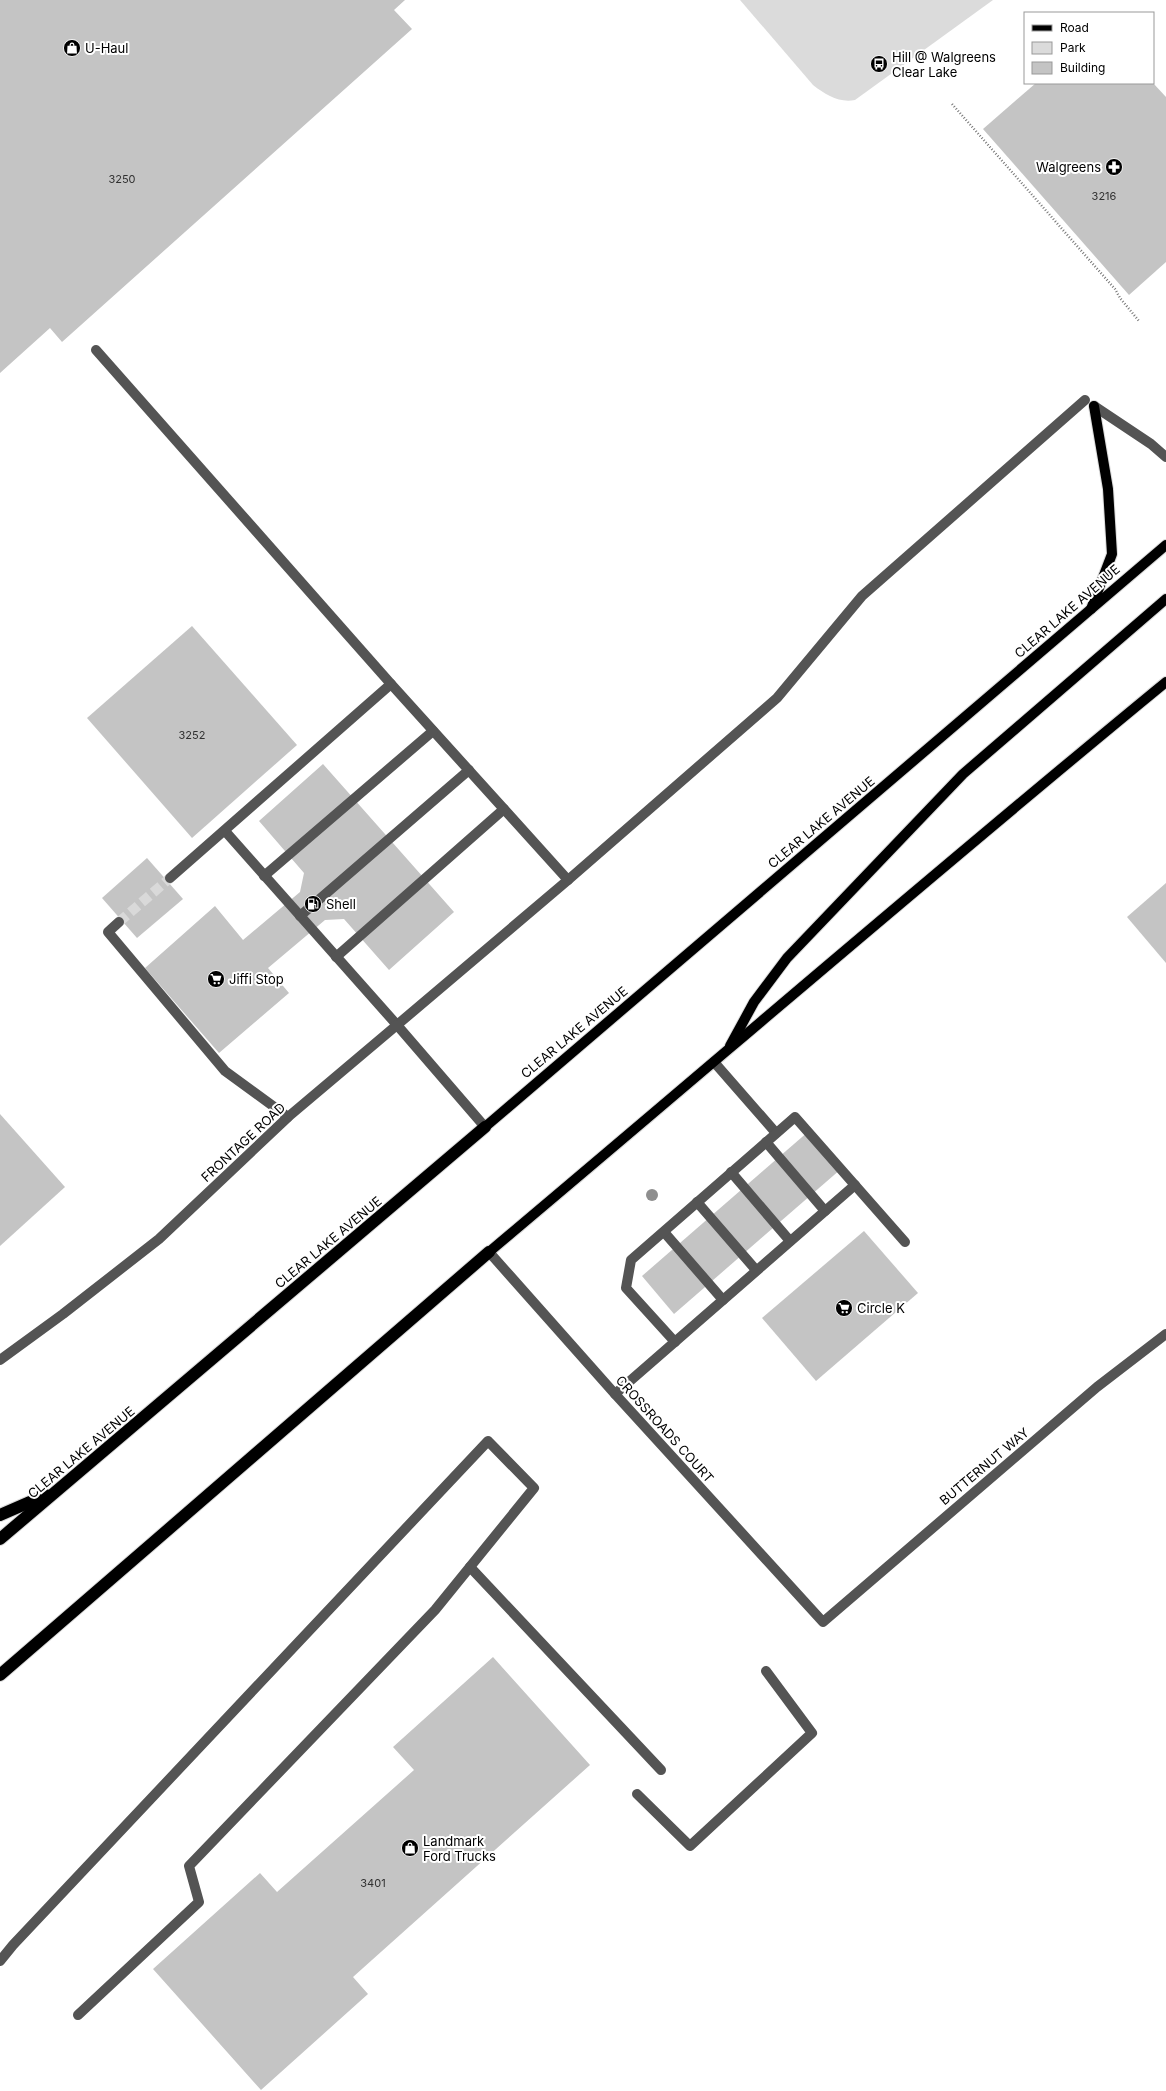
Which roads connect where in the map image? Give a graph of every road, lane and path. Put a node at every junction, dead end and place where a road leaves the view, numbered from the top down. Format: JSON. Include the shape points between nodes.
{"nodes":[{"id":1,"x":952,"y":104,"type":"dead end"},
{"id":2,"x":1139,"y":321,"type":"dead end"},
{"id":3,"x":96,"y":350,"type":"dead end"},
{"id":4,"x":1085,"y":400,"type":"dead end"},
{"id":5,"x":1094,"y":406,"type":"joint"},
{"id":6,"x":1166,"y":457,"type":"edge"},
{"id":7,"x":1166,"y":544,"type":"edge"},
{"id":8,"x":1166,"y":599,"type":"edge"},
{"id":9,"x":1091,"y":610,"type":"junction"},
{"id":10,"x":1166,"y":682,"type":"edge"},
{"id":11,"x":390,"y":684,"type":"junction"},
{"id":12,"x":433,"y":731,"type":"junction"},
{"id":13,"x":469,"y":770,"type":"junction"},
{"id":14,"x":504,"y":809,"type":"junction"},
{"id":15,"x":225,"y":831,"type":"junction"},
{"id":16,"x":264,"y":876,"type":"junction"},
{"id":17,"x":170,"y":878,"type":"tunnel mouth"},
{"id":18,"x":568,"y":880,"type":"junction"},
{"id":19,"x":300,"y":916,"type":"junction"},
{"id":20,"x":119,"y":922,"type":"tunnel mouth"},
{"id":21,"x":336,"y":957,"type":"junction"},
{"id":22,"x":397,"y":1025,"type":"junction"},
{"id":23,"x":728,"y":1051,"type":"junction"},
{"id":24,"x":714,"y":1062,"type":"junction"},
{"id":25,"x":288,"y":1117,"type":"junction"},
{"id":26,"x":485,"y":1127,"type":"junction"},
{"id":27,"x":776,"y":1133,"type":"junction"},
{"id":28,"x":766,"y":1142,"type":"junction"},
{"id":29,"x":731,"y":1172,"type":"junction"},
{"id":30,"x":855,"y":1185,"type":"junction"},
{"id":31,"x":697,"y":1202,"type":"junction"},
{"id":32,"x":825,"y":1211,"type":"junction"},
{"id":33,"x":664,"y":1232,"type":"junction"},
{"id":34,"x":790,"y":1240,"type":"junction"},
{"id":35,"x":905,"y":1242,"type":"dead end"},
{"id":36,"x":489,"y":1252,"type":"junction"},
{"id":37,"x":756,"y":1270,"type":"junction"},
{"id":38,"x":723,"y":1300,"type":"junction"},
{"id":39,"x":1166,"y":1334,"type":"edge"},
{"id":40,"x":675,"y":1342,"type":"junction"},
{"id":41,"x":0,"y":1360,"type":"edge"},
{"id":42,"x":615,"y":1394,"type":"junction"},
{"id":43,"x":57,"y":1490,"type":"junction"},
{"id":44,"x":0,"y":1515,"type":"edge"},
{"id":45,"x":0,"y":1539,"type":"edge"},
{"id":46,"x":470,"y":1567,"type":"junction"},
{"id":47,"x":823,"y":1622,"type":"joint"},
{"id":48,"x":766,"y":1671,"type":"dead end"},
{"id":49,"x":0,"y":1675,"type":"edge"},
{"id":50,"x":661,"y":1770,"type":"dead end"},
{"id":51,"x":637,"y":1794,"type":"dead end"},
{"id":52,"x":0,"y":1961,"type":"edge"},
{"id":53,"x":78,"y":2015,"type":"dead end"}],
"edges":[{"from":1,"to":2,"type":"path","via":[[1115,289]]},
{"from":3,"to":11,"type":"street"},
{"from":4,"to":18,"type":"street","name":"FRONTAGE ROAD","via":[[862,596],[777,698]]},
{"from":5,"to":6,"type":"street"},
{"from":5,"to":9,"type":"main road","via":[[1108,489],[1112,554]]},
{"from":7,"to":9,"type":"main road","name":"CLEAR LAKE AVENUE"},
{"from":8,"to":23,"type":"main road","via":[[963,774],[787,958],[754,1002]]},
{"from":9,"to":26,"type":"main road","name":"CLEAR LAKE AVENUE"},
{"from":10,"to":23,"type":"main road","via":[[945,864]]},
{"from":11,"to":12,"type":"street"},
{"from":11,"to":15,"type":"street"},
{"from":12,"to":13,"type":"street"},
{"from":12,"to":16,"type":"street"},
{"from":13,"to":14,"type":"street"},
{"from":13,"to":19,"type":"street"},
{"from":14,"to":18,"type":"street"},
{"from":14,"to":21,"type":"street"},
{"from":15,"to":16,"type":"street"},
{"from":15,"to":17,"type":"street"},
{"from":16,"to":19,"type":"street"},
{"from":18,"to":22,"type":"street","name":"FRONTAGE ROAD"},
{"from":19,"to":21,"type":"street"},
{"from":20,"to":25,"type":"street","via":[[108,932],[225,1071]]},
{"from":21,"to":22,"type":"street"},
{"from":22,"to":25,"type":"street","name":"FRONTAGE ROAD"},
{"from":22,"to":26,"type":"street"},
{"from":23,"to":24,"type":"main road"},
{"from":24,"to":27,"type":"street"},
{"from":24,"to":36,"type":"main road"},
{"from":25,"to":41,"type":"street","name":"FRONTAGE ROAD","via":[[159,1239]]},
{"from":26,"to":43,"type":"highway","name":"CLEAR LAKE AVENUE"},
{"from":27,"to":28,"type":"street"},
{"from":27,"to":30,"type":"street","via":[[796,1116]]},
{"from":28,"to":29,"type":"street"},
{"from":28,"to":32,"type":"street"},
{"from":29,"to":31,"type":"street"},
{"from":29,"to":34,"type":"street"},
{"from":30,"to":32,"type":"street"},
{"from":30,"to":35,"type":"street"},
{"from":31,"to":33,"type":"street"},
{"from":31,"to":37,"type":"street"},
{"from":32,"to":34,"type":"street"},
{"from":33,"to":38,"type":"street"},
{"from":33,"to":40,"type":"street","via":[[631,1260],[626,1288]]},
{"from":34,"to":37,"type":"street"},
{"from":36,"to":42,"type":"street","name":"CROSSROADS COURT"},
{"from":36,"to":49,"type":"highway"},
{"from":37,"to":38,"type":"street"},
{"from":38,"to":40,"type":"street"},
{"from":39,"to":47,"type":"street","name":"BUTTERNUT WAY","via":[[1097,1387]]},
{"from":40,"to":42,"type":"street"},
{"from":42,"to":47,"type":"street","name":"CROSSROADS COURT"},
{"from":43,"to":44,"type":"highway"},
{"from":43,"to":45,"type":"highway","name":"CLEAR LAKE AVENUE"},
{"from":46,"to":50,"type":"street"},
{"from":46,"to":52,"type":"street","via":[[534,1488],[488,1441]]},
{"from":46,"to":53,"type":"street","via":[[435,1610],[189,1866],[199,1902]]},
{"from":48,"to":51,"type":"street","via":[[812,1733],[690,1846]]}]}
